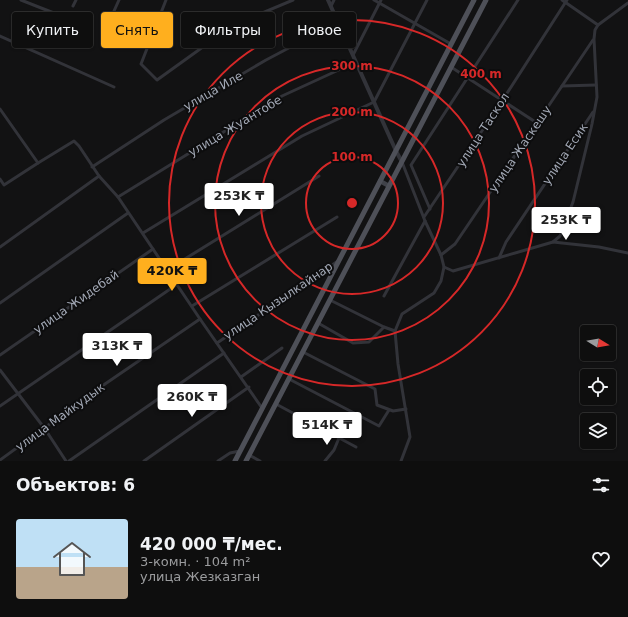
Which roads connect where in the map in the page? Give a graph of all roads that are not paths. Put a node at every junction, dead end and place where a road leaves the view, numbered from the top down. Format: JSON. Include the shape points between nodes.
{"nodes":[{"id":1,"x":21,"y":0,"type":"edge"},
{"id":2,"x":76,"y":0,"type":"edge"},
{"id":3,"x":119,"y":0,"type":"edge"},
{"id":4,"x":166,"y":0,"type":"edge"},
{"id":5,"x":293,"y":0,"type":"edge"},
{"id":6,"x":328,"y":0,"type":"edge"},
{"id":7,"x":334,"y":0,"type":"edge"},
{"id":8,"x":374,"y":0,"type":"edge"},
{"id":9,"x":427,"y":0,"type":"edge"},
{"id":10,"x":474,"y":0,"type":"edge"},
{"id":11,"x":486,"y":0,"type":"edge"},
{"id":12,"x":518,"y":0,"type":"edge"},
{"id":13,"x":562,"y":0,"type":"edge"},
{"id":14,"x":566,"y":1,"type":"edge"},
{"id":15,"x":380,"y":2,"type":"edge"},
{"id":16,"x":628,"y":3,"type":"edge"},
{"id":17,"x":73,"y":6,"type":"dead end"},
{"id":18,"x":331,"y":6,"type":"junction"},
{"id":19,"x":50,"y":12,"type":"edge"},
{"id":20,"x":114,"y":12,"type":"edge"},
{"id":21,"x":334,"y":12,"type":"edge"},
{"id":22,"x":414,"y":24,"type":"junction"},
{"id":23,"x":598,"y":25,"type":"junction"},
{"id":24,"x":0,"y":36,"type":"edge"},
{"id":25,"x":594,"y":39,"type":"junction"},
{"id":26,"x":451,"y":44,"type":"junction"},
{"id":27,"x":289,"y":48,"type":"edge"},
{"id":28,"x":350,"y":48,"type":"edge"},
{"id":29,"x":353,"y":55,"type":"junction"},
{"id":30,"x":356,"y":62,"type":"junction"},
{"id":31,"x":451,"y":67,"type":"junction"},
{"id":32,"x":468,"y":77,"type":"junction"},
{"id":33,"x":596,"y":85,"type":"junction"},
{"id":34,"x":562,"y":86,"type":"junction"},
{"id":35,"x":114,"y":87,"type":"dead end"},
{"id":36,"x":428,"y":89,"type":"junction"},
{"id":37,"x":437,"y":94,"type":"junction"},
{"id":38,"x":502,"y":101,"type":"junction"},
{"id":39,"x":374,"y":102,"type":"junction"},
{"id":40,"x":0,"y":109,"type":"edge"},
{"id":41,"x":594,"y":111,"type":"junction"},
{"id":42,"x":537,"y":124,"type":"junction"},
{"id":43,"x":396,"y":151,"type":"junction"},
{"id":44,"x":402,"y":162,"type":"junction"},
{"id":45,"x":38,"y":164,"type":"junction"},
{"id":46,"x":92,"y":167,"type":"junction"},
{"id":47,"x":99,"y":176,"type":"junction"},
{"id":48,"x":319,"y":176,"type":"dead end"},
{"id":49,"x":0,"y":180,"type":"edge"},
{"id":50,"x":380,"y":181,"type":"junction"},
{"id":51,"x":4,"y":185,"type":"junction"},
{"id":52,"x":389,"y":186,"type":"junction"},
{"id":53,"x":0,"y":188,"type":"edge"},
{"id":54,"x":118,"y":197,"type":"junction"},
{"id":55,"x":430,"y":209,"type":"junction"},
{"id":56,"x":128,"y":213,"type":"junction"},
{"id":57,"x":337,"y":217,"type":"dead end"},
{"id":58,"x":424,"y":217,"type":"junction"},
{"id":59,"x":425,"y":221,"type":"junction"},
{"id":60,"x":143,"y":233,"type":"junction"},
{"id":61,"x":554,"y":242,"type":"junction"},
{"id":62,"x":0,"y":247,"type":"edge"},
{"id":63,"x":153,"y":248,"type":"junction"},
{"id":64,"x":628,"y":253,"type":"edge"},
{"id":65,"x":441,"y":255,"type":"junction"},
{"id":66,"x":499,"y":258,"type":"junction"},
{"id":67,"x":340,"y":260,"type":"junction"},
{"id":68,"x":444,"y":267,"type":"junction"},
{"id":69,"x":168,"y":270,"type":"junction"},
{"id":70,"x":176,"y":285,"type":"junction"},
{"id":71,"x":384,"y":296,"type":"dead end"},
{"id":72,"x":330,"y":300,"type":"junction"},
{"id":73,"x":0,"y":302,"type":"edge"},
{"id":74,"x":192,"y":306,"type":"junction"},
{"id":75,"x":200,"y":319,"type":"junction"},
{"id":76,"x":318,"y":323,"type":"junction"},
{"id":77,"x":384,"y":327,"type":"junction"},
{"id":78,"x":395,"y":331,"type":"junction"},
{"id":79,"x":217,"y":343,"type":"junction"},
{"id":80,"x":282,"y":348,"type":"dead end"},
{"id":81,"x":303,"y":352,"type":"junction"},
{"id":82,"x":224,"y":353,"type":"junction"},
{"id":83,"x":0,"y":355,"type":"edge"},
{"id":84,"x":0,"y":370,"type":"edge"},
{"id":85,"x":241,"y":377,"type":"junction"},
{"id":86,"x":289,"y":379,"type":"junction"},
{"id":87,"x":248,"y":387,"type":"junction"},
{"id":88,"x":18,"y":394,"type":"junction"},
{"id":89,"x":276,"y":404,"type":"junction"},
{"id":90,"x":0,"y":406,"type":"edge"},
{"id":91,"x":263,"y":408,"type":"junction"},
{"id":92,"x":406,"y":408,"type":"junction"},
{"id":93,"x":389,"y":410,"type":"junction"},
{"id":94,"x":44,"y":429,"type":"junction"},
{"id":95,"x":339,"y":438,"type":"junction"},
{"id":96,"x":356,"y":448,"type":"dead end"},
{"id":97,"x":240,"y":451,"type":"junction"},
{"id":98,"x":249,"y":455,"type":"junction"},
{"id":99,"x":0,"y":460,"type":"edge"},
{"id":100,"x":68,"y":461,"type":"edge"},
{"id":101,"x":144,"y":461,"type":"edge"},
{"id":102,"x":218,"y":461,"type":"edge"},
{"id":103,"x":235,"y":461,"type":"edge"},
{"id":104,"x":246,"y":461,"type":"edge"},
{"id":105,"x":260,"y":461,"type":"edge"},
{"id":106,"x":325,"y":461,"type":"edge"},
{"id":107,"x":401,"y":461,"type":"edge"}],
"edges":[{"from":1,"to":19,"type":"street"},
{"from":2,"to":17,"type":"street"},
{"from":3,"to":20,"type":"street"},
{"from":4,"to":5,"type":"street","via":[[141,64],[157,80],[239,21]]},
{"from":6,"to":18,"type":"street"},
{"from":7,"to":18,"type":"street"},
{"from":8,"to":15,"type":"street"},
{"from":9,"to":22,"type":"street"},
{"from":10,"to":26,"type":"main road"},
{"from":11,"to":31,"type":"main road"},
{"from":12,"to":32,"type":"street"},
{"from":13,"to":14,"type":"street"},
{"from":14,"to":23,"type":"street"},
{"from":14,"to":38,"type":"street","name":"улица Таскол"},
{"from":15,"to":22,"type":"street"},
{"from":15,"to":29,"type":"street"},
{"from":16,"to":23,"type":"street"},
{"from":18,"to":21,"type":"street"},
{"from":22,"to":26,"type":"street"},
{"from":22,"to":39,"type":"street"},
{"from":23,"to":25,"type":"street"},
{"from":24,"to":35,"type":"street"},
{"from":25,"to":33,"type":"street"},
{"from":25,"to":34,"type":"street","name":"улица Жаскешу"},
{"from":26,"to":36,"type":"main road"},
{"from":27,"to":46,"type":"street","name":"улица Иле","via":[[164,120]]},
{"from":28,"to":29,"type":"street"},
{"from":29,"to":30,"type":"street"},
{"from":30,"to":39,"type":"street"},
{"from":30,"to":54,"type":"street","name":"улица Жуантобе","via":[[282,96]]},
{"from":31,"to":32,"type":"street"},
{"from":31,"to":37,"type":"main road"},
{"from":32,"to":38,"type":"street"},
{"from":32,"to":55,"type":"street","via":[[411,165]]},
{"from":33,"to":34,"type":"street"},
{"from":33,"to":41,"type":"street"},
{"from":34,"to":42,"type":"street","name":"улица Жаскешу"},
{"from":36,"to":37,"type":"main road"},
{"from":36,"to":43,"type":"main road"},
{"from":37,"to":44,"type":"main road"},
{"from":38,"to":42,"type":"street"},
{"from":38,"to":55,"type":"street","name":"улица Таскол"},
{"from":39,"to":43,"type":"street"},
{"from":39,"to":60,"type":"street","via":[[302,136]]},
{"from":40,"to":45,"type":"street"},
{"from":41,"to":61,"type":"street","via":[[573,202],[560,236]]},
{"from":41,"to":66,"type":"street","name":"улица Есик","via":[[506,242]]},
{"from":42,"to":65,"type":"street","name":"улица Жаскешу","via":[[455,244]]},
{"from":43,"to":44,"type":"street"},
{"from":43,"to":50,"type":"main road"},
{"from":44,"to":52,"type":"main road"},
{"from":44,"to":58,"type":"street"},
{"from":45,"to":46,"type":"street","via":[[74,141]]},
{"from":45,"to":51,"type":"street"},
{"from":46,"to":47,"type":"street"},
{"from":47,"to":54,"type":"street"},
{"from":47,"to":62,"type":"street"},
{"from":48,"to":69,"type":"street"},
{"from":49,"to":51,"type":"street"},
{"from":50,"to":52,"type":"main road"},
{"from":50,"to":67,"type":"main road"},
{"from":51,"to":53,"type":"street"},
{"from":52,"to":72,"type":"main road"},
{"from":54,"to":56,"type":"street"},
{"from":55,"to":58,"type":"street","name":"улица Таскол"},
{"from":56,"to":60,"type":"street"},
{"from":56,"to":73,"type":"street"},
{"from":57,"to":74,"type":"street"},
{"from":58,"to":59,"type":"street"},
{"from":59,"to":65,"type":"street"},
{"from":59,"to":71,"type":"street"},
{"from":60,"to":63,"type":"street"},
{"from":61,"to":64,"type":"street"},
{"from":61,"to":66,"type":"street"},
{"from":63,"to":69,"type":"street"},
{"from":63,"to":83,"type":"street","name":"улица Жидебай"},
{"from":65,"to":68,"type":"street"},
{"from":66,"to":68,"type":"street","via":[[453,271]]},
{"from":67,"to":79,"type":"street","name":"улица Кызылкайнар"},
{"from":67,"to":91,"type":"main road"},
{"from":68,"to":78,"type":"street","via":[[434,293],[402,314]]},
{"from":69,"to":70,"type":"street"},
{"from":70,"to":74,"type":"street"},
{"from":70,"to":88,"type":"street"},
{"from":72,"to":76,"type":"main road"},
{"from":72,"to":77,"type":"street"},
{"from":74,"to":75,"type":"street"},
{"from":75,"to":79,"type":"street"},
{"from":75,"to":94,"type":"street","name":"улица Майкудык"},
{"from":76,"to":77,"type":"street","via":[[353,342],[369,342]]},
{"from":76,"to":81,"type":"main road"},
{"from":77,"to":78,"type":"street"},
{"from":78,"to":92,"type":"street"},
{"from":79,"to":82,"type":"street"},
{"from":80,"to":85,"type":"street"},
{"from":81,"to":86,"type":"main road"},
{"from":81,"to":93,"type":"street","via":[[375,389],[377,405]]},
{"from":82,"to":85,"type":"street"},
{"from":82,"to":100,"type":"street","name":"улица Кызылкайнар"},
{"from":84,"to":88,"type":"street"},
{"from":85,"to":87,"type":"street"},
{"from":86,"to":89,"type":"main road"},
{"from":86,"to":93,"type":"street","via":[[379,426]]},
{"from":87,"to":91,"type":"street"},
{"from":87,"to":101,"type":"street"},
{"from":88,"to":90,"type":"street"},
{"from":88,"to":94,"type":"street"},
{"from":89,"to":95,"type":"street"},
{"from":89,"to":98,"type":"main road"},
{"from":91,"to":97,"type":"main road"},
{"from":92,"to":93,"type":"street"},
{"from":92,"to":107,"type":"street","via":[[410,438]]},
{"from":94,"to":99,"type":"street","name":"улица Майкудык"},
{"from":94,"to":100,"type":"street"},
{"from":95,"to":96,"type":"street"},
{"from":95,"to":106,"type":"street"},
{"from":97,"to":102,"type":"street","via":[[230,453]]},
{"from":97,"to":103,"type":"main road"},
{"from":98,"to":104,"type":"main road"},
{"from":98,"to":105,"type":"street"}]}
